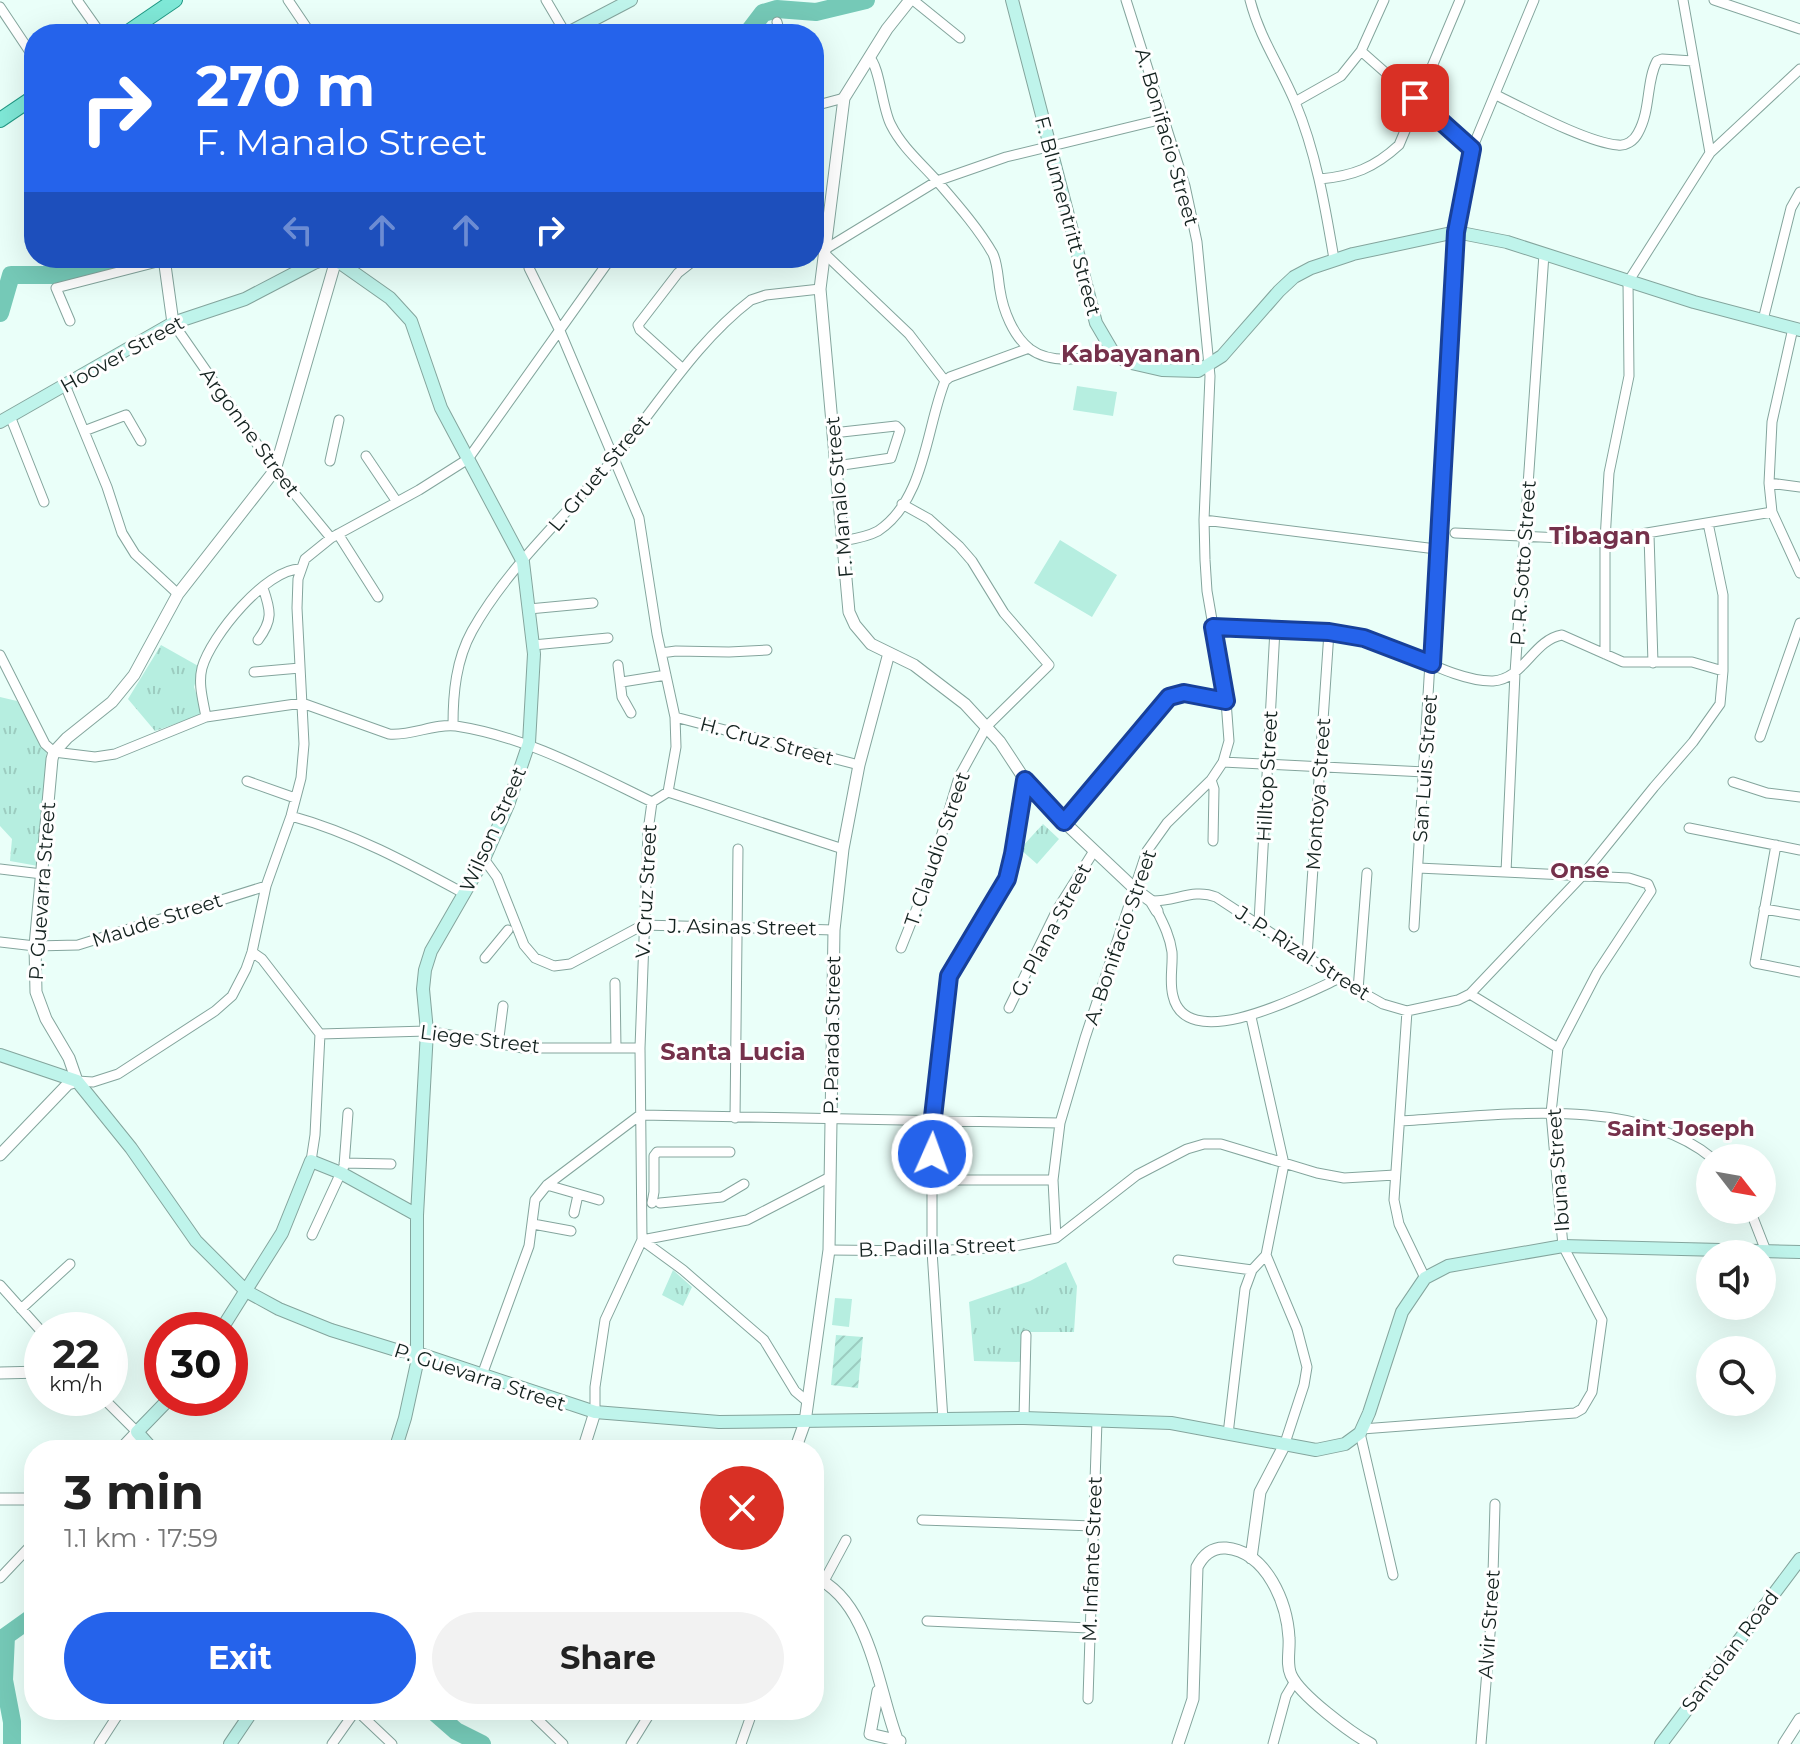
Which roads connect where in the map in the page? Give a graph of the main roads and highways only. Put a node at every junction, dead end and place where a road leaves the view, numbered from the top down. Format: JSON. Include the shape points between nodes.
{"nodes":[{"id":1,"x":175,"y":0,"type":"edge"},
{"id":2,"x":631,"y":0,"type":"edge"},
{"id":3,"x":1012,"y":0,"type":"edge"},
{"id":4,"x":158,"y":4,"type":"edge"},
{"id":5,"x":136,"y":24,"type":"edge"},
{"id":6,"x":585,"y":24,"type":"edge"},
{"id":7,"x":24,"y":104,"type":"edge"},
{"id":8,"x":0,"y":120,"type":"edge"},
{"id":9,"x":304,"y":268,"type":"edge"},
{"id":10,"x":348,"y":268,"type":"edge"},
{"id":11,"x":1796,"y":329,"type":"edge"},
{"id":12,"x":5,"y":419,"type":"edge"},
{"id":13,"x":0,"y":1055,"type":"edge"},
{"id":14,"x":417,"y":1215,"type":"junction"},
{"id":15,"x":1800,"y":1252,"type":"edge"},
{"id":16,"x":246,"y":1291,"type":"junction"},
{"id":17,"x":233,"y":1312,"type":"edge"},
{"id":18,"x":417,"y":1353,"type":"junction"},
{"id":19,"x":153,"y":1416,"type":"edge"},
{"id":20,"x":144,"y":1440,"type":"edge"},
{"id":21,"x":398,"y":1440,"type":"edge"},
{"id":22,"x":1800,"y":1559,"type":"edge"},
{"id":23,"x":246,"y":1720,"type":"edge"},
{"id":24,"x":230,"y":1744,"type":"edge"},
{"id":25,"x":1661,"y":1744,"type":"edge"}],
"edges":[{"from":1,"to":4,"type":"main road"},
{"from":2,"to":6,"type":"main road"},
{"from":3,"to":11,"type":"main road","name":"F. Blumentritt Street","via":[[1096,323],[1113,352],[1127,362],[1198,371],[1222,356],[1294,277],[1334,259],[1456,232],[1499,240]]},
{"from":4,"to":5,"type":"main road"},
{"from":7,"to":8,"type":"main road"},
{"from":9,"to":12,"type":"main road","name":"Hoover Street","via":[[245,299],[173,323]]},
{"from":10,"to":14,"type":"main road","name":"Wilson Street","via":[[411,321],[441,408],[523,562],[533,645],[529,743],[484,859],[425,970]]},
{"from":13,"to":16,"type":"main road","name":"P. Guevarra Street","via":[[77,1081],[196,1241]]},
{"from":14,"to":16,"type":"main road","via":[[343,1168],[311,1161],[282,1233]]},
{"from":14,"to":18,"type":"main road","name":"Wilson Street"},
{"from":15,"to":18,"type":"main road","name":"P. Guevarra Street","via":[[1563,1246],[1448,1266],[1425,1278],[1402,1312],[1361,1431],[1329,1448],[1284,1446],[1171,1423],[1024,1418],[719,1422],[595,1412]]},
{"from":16,"to":17,"type":"main road"},
{"from":16,"to":18,"type":"main road","name":"P. Guevarra Street","via":[[331,1330]]},
{"from":18,"to":21,"type":"main road","name":"Wilson Street"},
{"from":19,"to":20,"type":"main road","via":[[137,1432]]},
{"from":22,"to":25,"type":"main road","name":"Santolan Road"},
{"from":23,"to":24,"type":"main road"}]}
